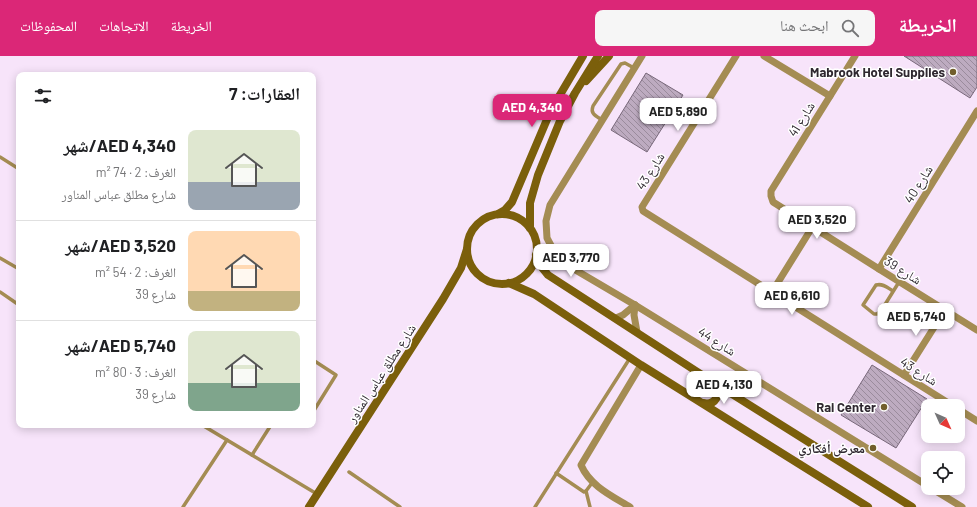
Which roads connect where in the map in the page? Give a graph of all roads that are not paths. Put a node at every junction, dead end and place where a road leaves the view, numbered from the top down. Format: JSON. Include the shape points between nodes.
{"nodes":[{"id":1,"x":582,"y":56,"type":"edge"},
{"id":2,"x":598,"y":56,"type":"edge"},
{"id":3,"x":609,"y":56,"type":"edge"},
{"id":4,"x":642,"y":56,"type":"edge"},
{"id":5,"x":736,"y":56,"type":"edge"},
{"id":6,"x":764,"y":56,"type":"edge"},
{"id":7,"x":856,"y":56,"type":"edge"},
{"id":8,"x":634,"y":68,"type":"junction"},
{"id":9,"x":575,"y":93,"type":"junction"},
{"id":10,"x":830,"y":96,"type":"junction"},
{"id":11,"x":977,"y":111,"type":"edge"},
{"id":12,"x":602,"y":120,"type":"junction"},
{"id":13,"x":0,"y":157,"type":"edge"},
{"id":14,"x":16,"y":167,"type":"edge"},
{"id":15,"x":771,"y":196,"type":"joint"},
{"id":16,"x":498,"y":214,"type":"junction"},
{"id":17,"x":813,"y":226,"type":"junction"},
{"id":18,"x":530,"y":228,"type":"junction"},
{"id":19,"x":467,"y":249,"type":"junction"},
{"id":20,"x":536,"y":255,"type":"junction"},
{"id":21,"x":0,"y":258,"type":"edge"},
{"id":22,"x":16,"y":267,"type":"edge"},
{"id":23,"x":879,"y":269,"type":"junction"},
{"id":24,"x":508,"y":282,"type":"junction"},
{"id":25,"x":899,"y":282,"type":"junction"},
{"id":26,"x":893,"y":291,"type":"junction"},
{"id":27,"x":0,"y":292,"type":"edge"},
{"id":28,"x":772,"y":292,"type":"junction"},
{"id":29,"x":16,"y":303,"type":"edge"},
{"id":30,"x":635,"y":305,"type":"junction"},
{"id":31,"x":945,"y":310,"type":"junction"},
{"id":32,"x":616,"y":318,"type":"junction"},
{"id":33,"x":977,"y":330,"type":"edge"},
{"id":34,"x":637,"y":332,"type":"junction"},
{"id":35,"x":630,"y":357,"type":"junction"},
{"id":36,"x":316,"y":362,"type":"edge"},
{"id":37,"x":641,"y":365,"type":"junction"},
{"id":38,"x":904,"y":375,"type":"junction"},
{"id":39,"x":716,"y":384,"type":"junction"},
{"id":40,"x":941,"y":399,"type":"edge"},
{"id":41,"x":702,"y":403,"type":"junction"},
{"id":42,"x":316,"y":407,"type":"edge"},
{"id":43,"x":965,"y":413,"type":"edge"},
{"id":44,"x":977,"y":421,"type":"edge"},
{"id":45,"x":207,"y":428,"type":"edge"},
{"id":46,"x":269,"y":428,"type":"edge"},
{"id":47,"x":227,"y":440,"type":"junction"},
{"id":48,"x":252,"y":455,"type":"junction"},
{"id":49,"x":349,"y":472,"type":"dead end"},
{"id":50,"x":556,"y":473,"type":"junction"},
{"id":51,"x":921,"y":482,"type":"edge"},
{"id":52,"x":592,"y":483,"type":"junction"},
{"id":53,"x":586,"y":491,"type":"junction"},
{"id":54,"x":317,"y":494,"type":"junction"},
{"id":55,"x":942,"y":495,"type":"edge"},
{"id":56,"x":628,"y":506,"type":"edge"},
{"id":57,"x":183,"y":507,"type":"edge"},
{"id":58,"x":309,"y":507,"type":"edge"},
{"id":59,"x":400,"y":507,"type":"edge"},
{"id":60,"x":535,"y":507,"type":"edge"},
{"id":61,"x":590,"y":507,"type":"edge"},
{"id":62,"x":868,"y":507,"type":"edge"},
{"id":63,"x":912,"y":507,"type":"edge"},
{"id":64,"x":962,"y":507,"type":"edge"}],
"edges":[{"from":1,"to":16,"type":"street","via":[[550,110],[512,202]]},
{"from":2,"to":9,"type":"street"},
{"from":3,"to":9,"type":"street"},
{"from":4,"to":8,"type":"street","name":"شارع 44"},
{"from":5,"to":28,"type":"street","name":"شارع 43","via":[[642,207],[647,215]]},
{"from":6,"to":10,"type":"street"},
{"from":7,"to":10,"type":"street","name":"شارع 41"},
{"from":8,"to":12,"type":"street","name":"شارع 44"},
{"from":8,"to":12,"type":"lane","via":[[625,63],[621,64],[593,106],[593,113]]},
{"from":9,"to":18,"type":"street","via":[[560,121],[533,189]]},
{"from":10,"to":15,"type":"street","name":"شارع 41","via":[[771,191]]},
{"from":11,"to":23,"type":"street","name":"شارع 40"},
{"from":12,"to":30,"type":"street","name":"شارع 44","via":[[550,204],[546,221],[547,238],[555,253],[567,265]]},
{"from":13,"to":14,"type":"lane"},
{"from":15,"to":17,"type":"street","name":"شارع 39","via":[[773,202]]},
{"from":16,"to":18,"type":"street","via":[[516,217]]},
{"from":16,"to":19,"type":"street","via":[[482,220],[476,226]]},
{"from":17,"to":23,"type":"street","name":"شارع 39"},
{"from":17,"to":28,"type":"street"},
{"from":18,"to":20,"type":"street","via":[[534,236]]},
{"from":19,"to":24,"type":"street","via":[[468,259],[480,276],[488,281]]},
{"from":19,"to":54,"type":"street","name":"شارع مطلق عباس المناور","via":[[461,268],[443,299]]},
{"from":20,"to":24,"type":"street","via":[[526,273]]},
{"from":20,"to":32,"type":"street","via":[[548,275]]},
{"from":21,"to":22,"type":"lane"},
{"from":23,"to":25,"type":"street","name":"شارع 39"},
{"from":24,"to":35,"type":"street","via":[[534,294]]},
{"from":25,"to":26,"type":"lane"},
{"from":25,"to":31,"type":"street","name":"شارع 39"},
{"from":26,"to":26,"type":"lane","via":[[878,314],[874,314],[863,305],[876,285],[884,285]]},
{"from":27,"to":29,"type":"lane"},
{"from":28,"to":38,"type":"street","name":"شارع 43"},
{"from":30,"to":32,"type":"street"},
{"from":30,"to":34,"type":"street"},
{"from":30,"to":51,"type":"street","name":"شارع 44"},
{"from":31,"to":33,"type":"street","name":"شارع 39"},
{"from":31,"to":38,"type":"street"},
{"from":32,"to":34,"type":"street"},
{"from":34,"to":39,"type":"street"},
{"from":35,"to":37,"type":"street"},
{"from":35,"to":50,"type":"lane"},
{"from":36,"to":42,"type":"lane","via":[[336,375]]},
{"from":37,"to":41,"type":"street"},
{"from":37,"to":52,"type":"street","via":[[581,466]]},
{"from":38,"to":40,"type":"street","name":"شارع 43"},
{"from":39,"to":41,"type":"street","via":[[719,389],[717,399],[708,404]]},
{"from":39,"to":63,"type":"street"},
{"from":41,"to":62,"type":"street"},
{"from":43,"to":44,"type":"street"},
{"from":45,"to":47,"type":"lane"},
{"from":46,"to":48,"type":"lane"},
{"from":47,"to":48,"type":"lane"},
{"from":47,"to":57,"type":"lane"},
{"from":48,"to":54,"type":"lane"},
{"from":49,"to":59,"type":"lane"},
{"from":50,"to":53,"type":"lane","via":[[582,491]]},
{"from":50,"to":60,"type":"lane"},
{"from":52,"to":53,"type":"lane"},
{"from":52,"to":56,"type":"street"},
{"from":53,"to":61,"type":"lane"},
{"from":54,"to":58,"type":"street","name":"شارع مطلق عباس المناور"},
{"from":55,"to":64,"type":"street"}]}
